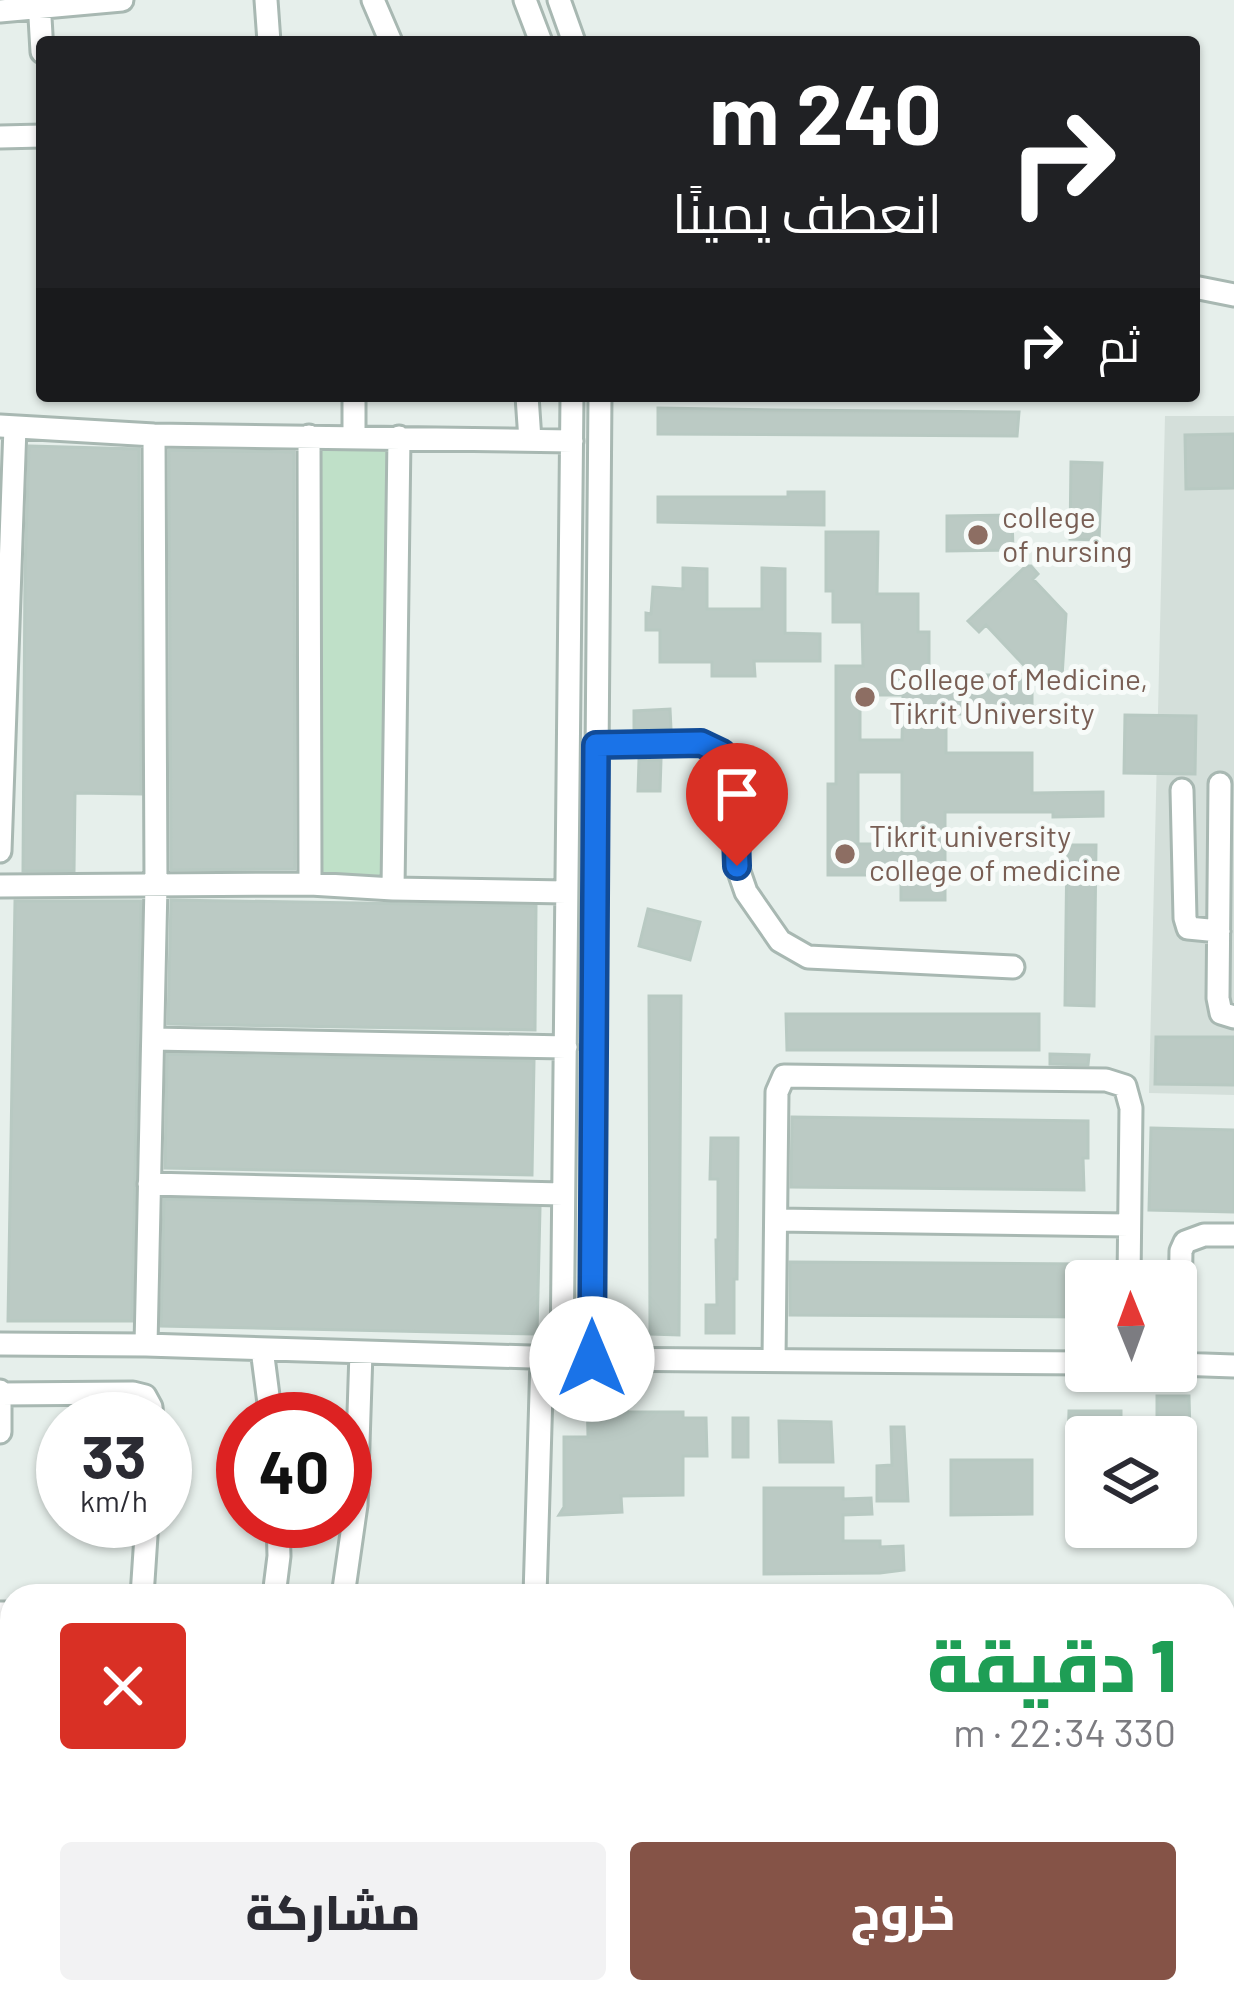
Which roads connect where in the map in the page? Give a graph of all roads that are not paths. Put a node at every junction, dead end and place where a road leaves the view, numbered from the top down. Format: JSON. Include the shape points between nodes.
{"nodes":[{"id":1,"x":122,"y":0,"type":"edge"},
{"id":2,"x":266,"y":0,"type":"edge"},
{"id":3,"x":373,"y":0,"type":"edge"},
{"id":4,"x":512,"y":0,"type":"edge"},
{"id":5,"x":525,"y":0,"type":"edge"},
{"id":6,"x":559,"y":0,"type":"edge"},
{"id":7,"x":39,"y":4,"type":"edge"},
{"id":8,"x":0,"y":11,"type":"edge"},
{"id":9,"x":41,"y":36,"type":"edge"},
{"id":10,"x":269,"y":36,"type":"edge"},
{"id":11,"x":388,"y":36,"type":"edge"},
{"id":12,"x":525,"y":36,"type":"edge"},
{"id":13,"x":540,"y":36,"type":"edge"},
{"id":14,"x":572,"y":36,"type":"edge"},
{"id":15,"x":36,"y":136,"type":"edge"},
{"id":16,"x":0,"y":137,"type":"edge"},
{"id":17,"x":1200,"y":288,"type":"edge"},
{"id":18,"x":1234,"y":296,"type":"edge"},
{"id":19,"x":354,"y":402,"type":"edge"},
{"id":20,"x":527,"y":402,"type":"edge"},
{"id":21,"x":572,"y":402,"type":"edge"},
{"id":22,"x":600,"y":402,"type":"edge"},
{"id":23,"x":8,"y":426,"type":"edge"},
{"id":24,"x":154,"y":435,"type":"junction"},
{"id":25,"x":309,"y":436,"type":"junction"},
{"id":26,"x":354,"y":437,"type":"junction"},
{"id":27,"x":399,"y":437,"type":"junction"},
{"id":28,"x":530,"y":440,"type":"junction"},
{"id":29,"x":572,"y":441,"type":"junction"},
{"id":30,"x":569,"y":661,"type":"junction"},
{"id":31,"x":597,"y":662,"type":"junction"},
{"id":32,"x":3,"y":685,"type":"edge"},
{"id":33,"x":596,"y":745,"type":"junction"},
{"id":34,"x":1220,"y":784,"type":"dead end"},
{"id":35,"x":1182,"y":790,"type":"dead end"},
{"id":36,"x":0,"y":821,"type":"edge"},
{"id":37,"x":0,"y":851,"type":"edge"},
{"id":38,"x":310,"y":884,"type":"junction"},
{"id":39,"x":155,"y":885,"type":"junction"},
{"id":40,"x":0,"y":886,"type":"edge"},
{"id":41,"x":393,"y":889,"type":"junction"},
{"id":42,"x":566,"y":892,"type":"junction"},
{"id":43,"x":1219,"y":931,"type":"junction"},
{"id":44,"x":1013,"y":967,"type":"dead end"},
{"id":45,"x":1234,"y":1017,"type":"edge"},
{"id":46,"x":153,"y":1039,"type":"junction"},
{"id":47,"x":566,"y":1046,"type":"junction"},
{"id":48,"x":149,"y":1184,"type":"junction"},
{"id":49,"x":563,"y":1194,"type":"junction"},
{"id":50,"x":776,"y":1220,"type":"junction"},
{"id":51,"x":1130,"y":1225,"type":"junction"},
{"id":52,"x":1234,"y":1235,"type":"edge"},
{"id":53,"x":1129,"y":1260,"type":"edge"},
{"id":54,"x":1180,"y":1260,"type":"edge"},
{"id":55,"x":0,"y":1344,"type":"edge"},
{"id":56,"x":146,"y":1345,"type":"junction"},
{"id":57,"x":262,"y":1349,"type":"junction"},
{"id":58,"x":361,"y":1352,"type":"junction"},
{"id":59,"x":552,"y":1358,"type":"junction"},
{"id":60,"x":592,"y":1359,"type":"junction"},
{"id":61,"x":774,"y":1360,"type":"junction"},
{"id":62,"x":1065,"y":1363,"type":"edge"},
{"id":63,"x":1197,"y":1365,"type":"edge"},
{"id":64,"x":1234,"y":1366,"type":"edge"},
{"id":65,"x":0,"y":1392,"type":"edge"},
{"id":66,"x":36,"y":1392,"type":"edge"},
{"id":67,"x":268,"y":1392,"type":"edge"},
{"id":68,"x":0,"y":1432,"type":"edge"},
{"id":69,"x":145,"y":1548,"type":"edge"},
{"id":70,"x":278,"y":1548,"type":"edge"},
{"id":71,"x":143,"y":1584,"type":"edge"},
{"id":72,"x":275,"y":1584,"type":"edge"},
{"id":73,"x":345,"y":1584,"type":"edge"},
{"id":74,"x":536,"y":1584,"type":"edge"}],
"edges":[{"from":1,"to":7,"type":"street"},
{"from":2,"to":10,"type":"street"},
{"from":3,"to":11,"type":"street"},
{"from":4,"to":12,"type":"street"},
{"from":5,"to":13,"type":"street"},
{"from":6,"to":14,"type":"street"},
{"from":7,"to":8,"type":"street"},
{"from":7,"to":9,"type":"street"},
{"from":15,"to":16,"type":"street"},
{"from":17,"to":18,"type":"street"},
{"from":19,"to":26,"type":"street"},
{"from":20,"to":28,"type":"street"},
{"from":21,"to":29,"type":"street"},
{"from":22,"to":31,"type":"street"},
{"from":23,"to":24,"type":"street"},
{"from":23,"to":32,"type":"street"},
{"from":24,"to":25,"type":"street"},
{"from":24,"to":39,"type":"street"},
{"from":25,"to":26,"type":"street"},
{"from":25,"to":38,"type":"street"},
{"from":26,"to":27,"type":"street"},
{"from":27,"to":28,"type":"street"},
{"from":27,"to":41,"type":"street"},
{"from":28,"to":29,"type":"street"},
{"from":29,"to":30,"type":"street"},
{"from":30,"to":31,"type":"street"},
{"from":30,"to":42,"type":"street"},
{"from":31,"to":33,"type":"street"},
{"from":32,"to":36,"type":"street"},
{"from":33,"to":44,"type":"street","via":[[701,743],[722,753],[734,776],[737,866],[746,892],[780,941],[808,957]]},
{"from":33,"to":60,"type":"street"},
{"from":34,"to":43,"type":"street"},
{"from":35,"to":43,"type":"street","via":[[1185,919],[1188,928]]},
{"from":36,"to":37,"type":"street"},
{"from":38,"to":39,"type":"street"},
{"from":38,"to":41,"type":"street"},
{"from":39,"to":40,"type":"street"},
{"from":39,"to":46,"type":"street"},
{"from":41,"to":42,"type":"street"},
{"from":42,"to":47,"type":"street"},
{"from":43,"to":45,"type":"street","via":[[1218,998],[1221,1012]]},
{"from":46,"to":47,"type":"street"},
{"from":46,"to":48,"type":"street"},
{"from":47,"to":49,"type":"street"},
{"from":48,"to":49,"type":"street"},
{"from":48,"to":56,"type":"street"},
{"from":49,"to":59,"type":"street"},
{"from":50,"to":51,"type":"street"},
{"from":50,"to":51,"type":"street","via":[[777,1092],[784,1076],[796,1075],[1125,1086]]},
{"from":50,"to":61,"type":"street"},
{"from":51,"to":53,"type":"street"},
{"from":52,"to":54,"type":"street","via":[[1185,1242]]},
{"from":55,"to":56,"type":"street"},
{"from":56,"to":57,"type":"street"},
{"from":57,"to":58,"type":"street"},
{"from":57,"to":67,"type":"street"},
{"from":58,"to":59,"type":"street"},
{"from":58,"to":73,"type":"street"},
{"from":59,"to":60,"type":"street"},
{"from":59,"to":74,"type":"street"},
{"from":60,"to":61,"type":"street"},
{"from":61,"to":62,"type":"street"},
{"from":63,"to":64,"type":"street"},
{"from":65,"to":66,"type":"street"},
{"from":65,"to":68,"type":"street"},
{"from":69,"to":71,"type":"street"},
{"from":70,"to":72,"type":"street"}]}
